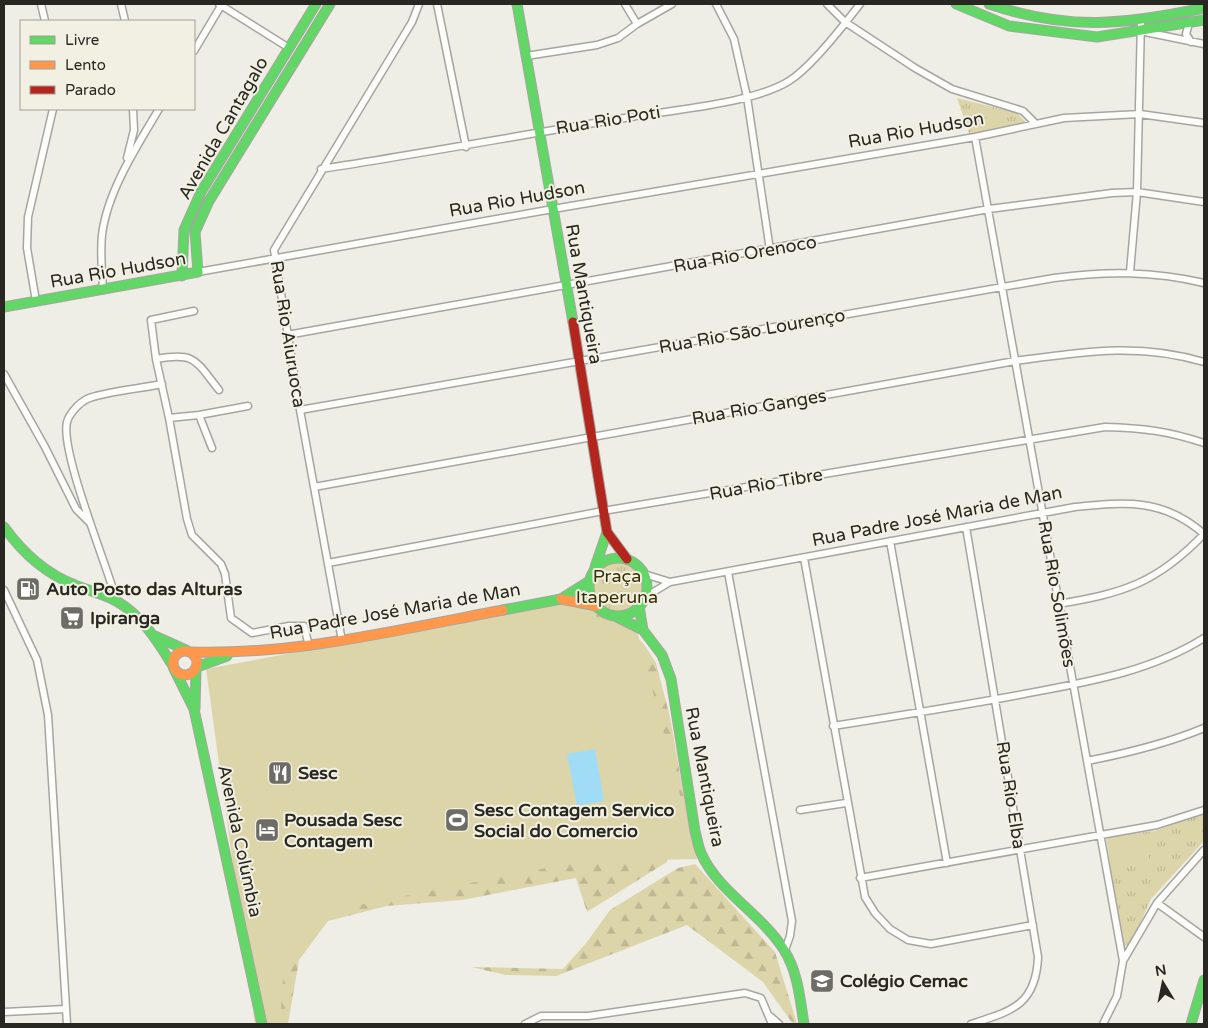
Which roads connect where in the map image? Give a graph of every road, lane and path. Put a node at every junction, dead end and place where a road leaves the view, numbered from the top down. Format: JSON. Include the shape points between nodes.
{"nodes":[{"id":1,"x":40,"y":4,"type":"edge"},
{"id":2,"x":121,"y":4,"type":"edge"},
{"id":3,"x":221,"y":4,"type":"edge"},
{"id":4,"x":316,"y":4,"type":"edge"},
{"id":5,"x":330,"y":4,"type":"edge"},
{"id":6,"x":419,"y":4,"type":"edge"},
{"id":7,"x":437,"y":4,"type":"edge"},
{"id":8,"x":517,"y":4,"type":"edge"},
{"id":9,"x":625,"y":4,"type":"edge"},
{"id":10,"x":672,"y":4,"type":"edge"},
{"id":11,"x":716,"y":4,"type":"edge"},
{"id":12,"x":827,"y":4,"type":"edge"},
{"id":13,"x":860,"y":4,"type":"edge"},
{"id":14,"x":956,"y":4,"type":"edge"},
{"id":15,"x":989,"y":4,"type":"edge"},
{"id":16,"x":1204,"y":8,"type":"edge"},
{"id":17,"x":45,"y":20,"type":"edge"},
{"id":18,"x":125,"y":20,"type":"edge"},
{"id":19,"x":1204,"y":20,"type":"edge"},
{"id":20,"x":1141,"y":21,"type":"junction"},
{"id":21,"x":845,"y":22,"type":"junction"},
{"id":22,"x":1189,"y":23,"type":"junction"},
{"id":23,"x":637,"y":24,"type":"junction"},
{"id":24,"x":1142,"y":32,"type":"junction"},
{"id":25,"x":1191,"y":42,"type":"junction"},
{"id":26,"x":1204,"y":44,"type":"edge"},
{"id":27,"x":289,"y":48,"type":"junction"},
{"id":28,"x":195,"y":49,"type":"edge"},
{"id":29,"x":526,"y":56,"type":"junction"},
{"id":30,"x":747,"y":97,"type":"junction"},
{"id":31,"x":53,"y":110,"type":"edge"},
{"id":32,"x":133,"y":110,"type":"edge"},
{"id":33,"x":158,"y":110,"type":"edge"},
{"id":34,"x":1140,"y":114,"type":"junction"},
{"id":35,"x":1204,"y":123,"type":"edge"},
{"id":36,"x":1036,"y":124,"type":"junction"},
{"id":37,"x":538,"y":132,"type":"junction"},
{"id":38,"x":975,"y":137,"type":"junction"},
{"id":39,"x":466,"y":147,"type":"junction"},
{"id":40,"x":124,"y":166,"type":"junction"},
{"id":41,"x":321,"y":169,"type":"junction"},
{"id":42,"x":759,"y":174,"type":"junction"},
{"id":43,"x":1137,"y":192,"type":"junction"},
{"id":44,"x":1204,"y":202,"type":"edge"},
{"id":45,"x":553,"y":208,"type":"junction"},
{"id":46,"x":989,"y":209,"type":"junction"},
{"id":47,"x":770,"y":250,"type":"junction"},
{"id":48,"x":274,"y":258,"type":"junction"},
{"id":49,"x":198,"y":272,"type":"junction"},
{"id":50,"x":1130,"y":272,"type":"junction"},
{"id":51,"x":182,"y":276,"type":"junction"},
{"id":52,"x":1204,"y":283,"type":"edge"},
{"id":53,"x":566,"y":284,"type":"junction"},
{"id":54,"x":1002,"y":287,"type":"junction"},
{"id":55,"x":103,"y":290,"type":"junction"},
{"id":56,"x":36,"y":301,"type":"junction"},
{"id":57,"x":4,"y":307,"type":"edge"},
{"id":58,"x":194,"y":311,"type":"dead end"},
{"id":59,"x":287,"y":335,"type":"junction"},
{"id":60,"x":156,"y":359,"type":"junction"},
{"id":61,"x":580,"y":360,"type":"junction"},
{"id":62,"x":1015,"y":361,"type":"junction"},
{"id":63,"x":1204,"y":362,"type":"edge"},
{"id":64,"x":4,"y":374,"type":"edge"},
{"id":65,"x":162,"y":384,"type":"junction"},
{"id":66,"x":219,"y":390,"type":"dead end"},
{"id":67,"x":248,"y":406,"type":"dead end"},
{"id":68,"x":300,"y":410,"type":"junction"},
{"id":69,"x":199,"y":414,"type":"junction"},
{"id":70,"x":169,"y":418,"type":"junction"},
{"id":71,"x":591,"y":437,"type":"junction"},
{"id":72,"x":1030,"y":439,"type":"junction"},
{"id":73,"x":1204,"y":443,"type":"edge"},
{"id":74,"x":212,"y":448,"type":"dead end"},
{"id":75,"x":314,"y":487,"type":"junction"},
{"id":76,"x":604,"y":511,"type":"junction"},
{"id":77,"x":1043,"y":512,"type":"junction"},
{"id":78,"x":91,"y":524,"type":"junction"},
{"id":79,"x":4,"y":527,"type":"edge"},
{"id":80,"x":966,"y":527,"type":"junction"},
{"id":81,"x":607,"y":532,"type":"junction"},
{"id":82,"x":1204,"y":534,"type":"edge"},
{"id":83,"x":890,"y":541,"type":"junction"},
{"id":84,"x":804,"y":558,"type":"junction"},
{"id":85,"x":627,"y":559,"type":"junction"},
{"id":86,"x":328,"y":563,"type":"junction"},
{"id":87,"x":595,"y":568,"type":"junction"},
{"id":88,"x":728,"y":572,"type":"junction"},
{"id":89,"x":644,"y":574,"type":"junction"},
{"id":90,"x":588,"y":582,"type":"junction"},
{"id":91,"x":670,"y":582,"type":"junction"},
{"id":92,"x":4,"y":590,"type":"edge"},
{"id":93,"x":645,"y":596,"type":"junction"},
{"id":94,"x":561,"y":599,"type":"junction"},
{"id":95,"x":117,"y":602,"type":"junction"},
{"id":96,"x":1058,"y":604,"type":"junction"},
{"id":97,"x":598,"y":606,"type":"junction"},
{"id":98,"x":639,"y":606,"type":"junction"},
{"id":99,"x":616,"y":616,"type":"junction"},
{"id":100,"x":643,"y":630,"type":"junction"},
{"id":101,"x":154,"y":636,"type":"junction"},
{"id":102,"x":1204,"y":638,"type":"edge"},
{"id":103,"x":342,"y":641,"type":"junction"},
{"id":104,"x":309,"y":646,"type":"junction"},
{"id":105,"x":189,"y":651,"type":"junction"},
{"id":106,"x":234,"y":654,"type":"junction"},
{"id":107,"x":174,"y":667,"type":"junction"},
{"id":108,"x":197,"y":668,"type":"junction"},
{"id":109,"x":1073,"y":685,"type":"junction"},
{"id":110,"x":996,"y":699,"type":"junction"},
{"id":111,"x":194,"y":709,"type":"junction"},
{"id":112,"x":921,"y":713,"type":"junction"},
{"id":113,"x":834,"y":726,"type":"junction"},
{"id":114,"x":1204,"y":728,"type":"edge"},
{"id":115,"x":1088,"y":761,"type":"junction"},
{"id":116,"x":846,"y":803,"type":"junction"},
{"id":117,"x":800,"y":810,"type":"dead end"},
{"id":118,"x":1204,"y":810,"type":"edge"},
{"id":119,"x":1099,"y":834,"type":"junction"},
{"id":120,"x":1019,"y":850,"type":"junction"},
{"id":121,"x":1204,"y":850,"type":"edge"},
{"id":122,"x":947,"y":863,"type":"junction"},
{"id":123,"x":860,"y":878,"type":"junction"},
{"id":124,"x":1157,"y":903,"type":"junction"},
{"id":125,"x":1033,"y":925,"type":"junction"},
{"id":126,"x":1204,"y":937,"type":"edge"},
{"id":127,"x":785,"y":950,"type":"junction"},
{"id":128,"x":1123,"y":961,"type":"junction"},
{"id":129,"x":1204,"y":980,"type":"edge"},
{"id":130,"x":66,"y":1009,"type":"junction"},
{"id":131,"x":4,"y":1012,"type":"edge"},
{"id":132,"x":771,"y":1017,"type":"junction"},
{"id":133,"x":67,"y":1024,"type":"edge"},
{"id":134,"x":262,"y":1024,"type":"edge"},
{"id":135,"x":525,"y":1024,"type":"edge"},
{"id":136,"x":772,"y":1024,"type":"edge"},
{"id":137,"x":780,"y":1024,"type":"edge"},
{"id":138,"x":804,"y":1024,"type":"edge"},
{"id":139,"x":971,"y":1024,"type":"edge"},
{"id":140,"x":1103,"y":1024,"type":"edge"},
{"id":141,"x":1191,"y":1024,"type":"edge"}],
"edges":[{"from":1,"to":17,"type":"street"},
{"from":2,"to":18,"type":"street"},
{"from":3,"to":27,"type":"street"},
{"from":3,"to":28,"type":"street"},
{"from":4,"to":27,"type":"street","name":"Avenida Cantagalo"},
{"from":5,"to":49,"type":"street","name":"Avenida Cantagalo","via":[[209,201],[195,232]]},
{"from":6,"to":41,"type":"street","name":"Rua Rio Aiuruoca","via":[[412,22]]},
{"from":7,"to":39,"type":"street"},
{"from":8,"to":29,"type":"street","name":"Rua Mantiqueira"},
{"from":9,"to":23,"type":"street"},
{"from":10,"to":23,"type":"street"},
{"from":11,"to":30,"type":"street","via":[[734,39]]},
{"from":12,"to":21,"type":"street"},
{"from":13,"to":21,"type":"street","name":"Rua Rio Poti"},
{"from":14,"to":24,"type":"street","via":[[1009,26],[1038,31],[1097,37]]},
{"from":15,"to":20,"type":"street","via":[[1040,20],[1069,24]]},
{"from":16,"to":20,"type":"street"},
{"from":19,"to":22,"type":"street"},
{"from":20,"to":24,"type":"street"},
{"from":21,"to":30,"type":"street","name":"Rua Rio Poti","via":[[789,81]]},
{"from":21,"to":36,"type":"street","via":[[952,89],[1023,111]]},
{"from":22,"to":24,"type":"street"},
{"from":22,"to":25,"type":"street","via":[[1186,34]]},
{"from":23,"to":29,"type":"street","via":[[618,38],[597,45]]},
{"from":24,"to":25,"type":"street"},
{"from":24,"to":34,"type":"street"},
{"from":25,"to":26,"type":"street"},
{"from":27,"to":51,"type":"street","name":"Avenida Cantagalo","via":[[201,192],[184,230]]},
{"from":29,"to":37,"type":"street","name":"Rua Mantiqueira"},
{"from":30,"to":37,"type":"street","name":"Rua Rio Poti"},
{"from":30,"to":42,"type":"street"},
{"from":31,"to":56,"type":"street","via":[[28,217],[27,248]]},
{"from":32,"to":40,"type":"street","via":[[134,130]]},
{"from":33,"to":40,"type":"street"},
{"from":34,"to":35,"type":"street","name":"Rua Rio Hudson"},
{"from":34,"to":36,"type":"street","name":"Rua Rio Hudson","via":[[1064,118]]},
{"from":34,"to":43,"type":"street"},
{"from":36,"to":38,"type":"street","name":"Rua Rio Hudson"},
{"from":37,"to":39,"type":"street","name":"Rua Rio Poti"},
{"from":37,"to":45,"type":"street","name":"Rua Mantiqueira"},
{"from":38,"to":42,"type":"street","name":"Rua Rio Hudson"},
{"from":38,"to":46,"type":"street","name":"Rua Rio Solimões"},
{"from":39,"to":41,"type":"street","name":"Rua Rio Poti"},
{"from":40,"to":55,"type":"street","via":[[102,234]]},
{"from":41,"to":48,"type":"street","name":"Rua Rio Aiuruoca","via":[[284,230],[274,250]]},
{"from":42,"to":45,"type":"street","name":"Rua Rio Hudson"},
{"from":42,"to":47,"type":"street"},
{"from":43,"to":44,"type":"street","name":"Rua Rio Orenoco"},
{"from":43,"to":46,"type":"street","name":"Rua Rio Orenoco","via":[[1080,196]]},
{"from":43,"to":50,"type":"street"},
{"from":45,"to":48,"type":"street","name":"Rua Rio Hudson"},
{"from":45,"to":53,"type":"street","name":"Rua Mantiqueira"},
{"from":46,"to":47,"type":"street","name":"Rua Rio Orenoco"},
{"from":46,"to":54,"type":"street","name":"Rua Rio Solimões"},
{"from":47,"to":53,"type":"street","name":"Rua Rio Orenoco"},
{"from":48,"to":49,"type":"street","name":"Rua Rio Hudson"},
{"from":48,"to":59,"type":"street","name":"Rua Rio Aiuruoca"},
{"from":49,"to":51,"type":"street","name":"Rua Rio Hudson"},
{"from":50,"to":52,"type":"street","name":"Rua Rio São Lourenço","via":[[1175,276]]},
{"from":50,"to":54,"type":"street","name":"Rua Rio São Lourenço","via":[[1093,273]]},
{"from":51,"to":55,"type":"street","name":"Rua Rio Hudson"},
{"from":53,"to":59,"type":"street","name":"Rua Rio Orenoco"},
{"from":53,"to":61,"type":"street","name":"Rua Mantiqueira"},
{"from":54,"to":61,"type":"street","name":"Rua Rio São Lourenço"},
{"from":54,"to":62,"type":"street","name":"Rua Rio Solimões"},
{"from":55,"to":56,"type":"street","name":"Rua Rio Hudson"},
{"from":56,"to":57,"type":"street","name":"Rua Rio Hudson"},
{"from":58,"to":60,"type":"street","via":[[151,320]]},
{"from":59,"to":68,"type":"street","name":"Rua Rio Aiuruoca"},
{"from":60,"to":65,"type":"street"},
{"from":60,"to":66,"type":"street","via":[[186,356],[195,360]]},
{"from":61,"to":68,"type":"street","name":"Rua Rio São Lourenço"},
{"from":61,"to":71,"type":"street","name":"Rua Mantiqueira"},
{"from":62,"to":63,"type":"street","name":"Rua Rio Ganges","via":[[1092,351],[1137,350],[1176,353]]},
{"from":62,"to":71,"type":"street","name":"Rua Rio Ganges"},
{"from":62,"to":72,"type":"street","name":"Rua Rio Solimões"},
{"from":64,"to":78,"type":"street","via":[[46,447],[76,509]]},
{"from":65,"to":70,"type":"street"},
{"from":65,"to":78,"type":"street","via":[[87,399],[67,421],[66,440]]},
{"from":67,"to":69,"type":"street"},
{"from":68,"to":75,"type":"street","name":"Rua Rio Aiuruoca"},
{"from":69,"to":70,"type":"street"},
{"from":69,"to":74,"type":"street"},
{"from":70,"to":104,"type":"street","via":[[187,519],[192,535],[221,564],[231,618],[252,633],[304,626]]},
{"from":71,"to":75,"type":"street","name":"Rua Rio Ganges"},
{"from":71,"to":76,"type":"street","name":"Rua Mantiqueira"},
{"from":72,"to":73,"type":"street","name":"Rua Rio Tibre","via":[[1105,428],[1138,428],[1171,432]]},
{"from":72,"to":76,"type":"street","name":"Rua Rio Tibre"},
{"from":72,"to":77,"type":"street","name":"Rua Rio Solimões"},
{"from":75,"to":86,"type":"street","name":"Rua Rio Aiuruoca"},
{"from":76,"to":81,"type":"street","name":"Rua Mantiqueira"},
{"from":76,"to":86,"type":"street","name":"Rua Rio Tibre"},
{"from":77,"to":80,"type":"street","name":"Rua Padre José Maria de Man"},
{"from":77,"to":82,"type":"street","name":"Rua Padre José Maria de Man","via":[[1136,504],[1161,508],[1187,519]]},
{"from":77,"to":96,"type":"street","name":"Rua Rio Solimões"},
{"from":78,"to":95,"type":"street"},
{"from":79,"to":95,"type":"street","via":[[29,558],[66,582]]},
{"from":80,"to":83,"type":"street","name":"Rua Padre José Maria de Man"},
{"from":80,"to":110,"type":"street","name":"Rua Rio Elba"},
{"from":81,"to":85,"type":"street","name":"Rua Mantiqueira"},
{"from":81,"to":87,"type":"street","name":"Rua Mantiqueira"},
{"from":82,"to":96,"type":"street","via":[[1175,562],[1150,580],[1091,599]]},
{"from":83,"to":84,"type":"street","name":"Rua Padre José Maria de Man"},
{"from":83,"to":112,"type":"street"},
{"from":84,"to":88,"type":"street","name":"Rua Padre José Maria de Man"},
{"from":84,"to":113,"type":"street"},
{"from":85,"to":87,"type":"street","via":[[607,560]]},
{"from":85,"to":89,"type":"street"},
{"from":86,"to":103,"type":"street","name":"Rua Rio Aiuruoca"},
{"from":87,"to":90,"type":"street"},
{"from":88,"to":91,"type":"street","name":"Rua Padre José Maria de Man"},
{"from":88,"to":127,"type":"street","via":[[792,921]]},
{"from":89,"to":91,"type":"street","name":"Rua Padre José Maria de Man"},
{"from":89,"to":93,"type":"street","via":[[648,589]]},
{"from":90,"to":94,"type":"street","name":"Rua Padre José Maria de Man"},
{"from":90,"to":97,"type":"street","via":[[590,594]]},
{"from":91,"to":93,"type":"street","name":"Rua Padre José Maria de Man"},
{"from":92,"to":130,"type":"street","via":[[38,660],[44,690],[52,769]]},
{"from":93,"to":98,"type":"street"},
{"from":94,"to":97,"type":"street","name":"Rua Padre José Maria de Man"},
{"from":94,"to":103,"type":"street","name":"Rua Padre José Maria de Man"},
{"from":95,"to":101,"type":"street","via":[[142,621]]},
{"from":96,"to":109,"type":"street","name":"Rua Rio Solimões"},
{"from":97,"to":99,"type":"street"},
{"from":98,"to":99,"type":"street","via":[[626,615]]},
{"from":98,"to":100,"type":"street","name":"Rua Mantiqueira"},
{"from":99,"to":100,"type":"street","name":"Rua Mantiqueira"},
{"from":100,"to":127,"type":"street","name":"Rua Mantiqueira","via":[[662,655],[671,679],[695,831],[702,854],[722,881],[769,928]]},
{"from":101,"to":105,"type":"street","name":"Rua Padre José Maria de Man"},
{"from":101,"to":107,"type":"street"},
{"from":102,"to":109,"type":"street","via":[[1166,659],[1137,670]]},
{"from":103,"to":104,"type":"street","name":"Rua Padre José Maria de Man"},
{"from":104,"to":106,"type":"street","name":"Rua Padre José Maria de Man"},
{"from":105,"to":106,"type":"street","name":"Rua Padre José Maria de Man"},
{"from":105,"to":107,"type":"street","via":[[176,655]]},
{"from":105,"to":108,"type":"street","via":[[197,657]]},
{"from":106,"to":108,"type":"street","name":"Rua Padre José Maria de Man"},
{"from":107,"to":108,"type":"street","via":[[184,675]]},
{"from":107,"to":111,"type":"street","name":"Avenida Colúmbia"},
{"from":108,"to":111,"type":"street"},
{"from":109,"to":110,"type":"street"},
{"from":109,"to":115,"type":"street","name":"Rua Rio Solimões"},
{"from":110,"to":112,"type":"street"},
{"from":110,"to":120,"type":"street","name":"Rua Rio Elba"},
{"from":111,"to":134,"type":"street","name":"Avenida Colúmbia"},
{"from":112,"to":113,"type":"street"},
{"from":112,"to":122,"type":"street"},
{"from":113,"to":116,"type":"street"},
{"from":114,"to":115,"type":"street","via":[[1151,748]]},
{"from":115,"to":119,"type":"street","name":"Rua Rio Solimões"},
{"from":116,"to":117,"type":"street"},
{"from":116,"to":123,"type":"street"},
{"from":118,"to":119,"type":"street","via":[[1157,825]]},
{"from":119,"to":120,"type":"street"},
{"from":119,"to":128,"type":"street","name":"Rua Rio Solimões"},
{"from":120,"to":122,"type":"street"},
{"from":120,"to":125,"type":"street","name":"Rua Rio Elba"},
{"from":121,"to":124,"type":"street"},
{"from":122,"to":123,"type":"street"},
{"from":123,"to":125,"type":"street","via":[[865,897],[875,913],[890,929],[908,940],[931,944]]},
{"from":124,"to":126,"type":"street"},
{"from":124,"to":128,"type":"street"},
{"from":125,"to":139,"type":"street","name":"Rua Rio Elba","via":[[1038,957],[1032,991],[1018,1006]]},
{"from":127,"to":138,"type":"street","name":"Rua Mantiqueira","via":[[795,972]]},
{"from":128,"to":140,"type":"street","via":[[1117,996]]},
{"from":129,"to":141,"type":"street"},
{"from":130,"to":131,"type":"street"},
{"from":130,"to":133,"type":"street"},
{"from":132,"to":135,"type":"street","via":[[761,998],[745,993],[588,1016],[541,1016]]},
{"from":132,"to":136,"type":"street"},
{"from":132,"to":137,"type":"street"}]}
